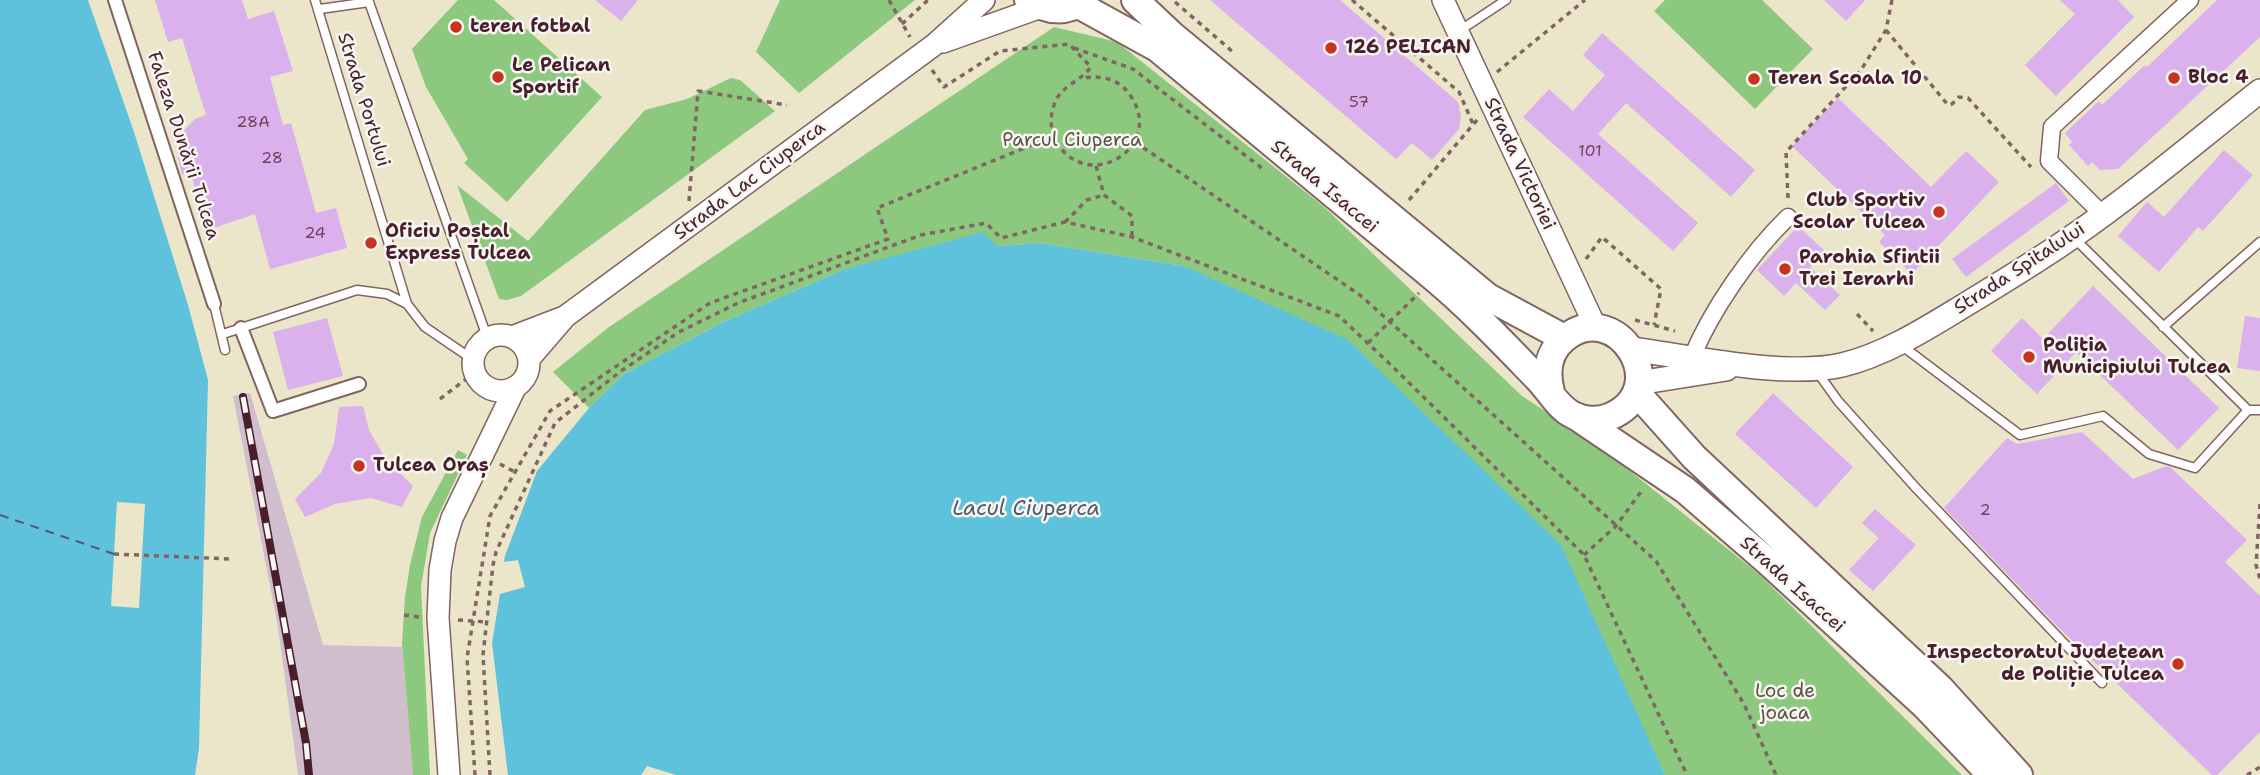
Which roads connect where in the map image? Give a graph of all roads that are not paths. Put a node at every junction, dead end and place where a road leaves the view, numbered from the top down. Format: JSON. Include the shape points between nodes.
{"nodes":[{"id":1,"x":115,"y":0,"type":"edge"},
{"id":2,"x":315,"y":0,"type":"edge"},
{"id":3,"x":984,"y":0,"type":"edge"},
{"id":4,"x":1135,"y":0,"type":"edge"},
{"id":5,"x":1443,"y":0,"type":"edge"},
{"id":6,"x":1506,"y":0,"type":"edge"},
{"id":7,"x":2190,"y":0,"type":"edge"},
{"id":8,"x":369,"y":1,"type":"edge"},
{"id":9,"x":1082,"y":2,"type":"edge"},
{"id":10,"x":1035,"y":4,"type":"edge"},
{"id":11,"x":320,"y":9,"type":"junction"},
{"id":12,"x":1457,"y":33,"type":"junction"},
{"id":13,"x":927,"y":50,"type":"junction"},
{"id":14,"x":2260,"y":91,"type":"edge"},
{"id":15,"x":2103,"y":215,"type":"junction"},
{"id":16,"x":1788,"y":217,"type":"road end"},
{"id":17,"x":2073,"y":237,"type":"junction"},
{"id":18,"x":2260,"y":242,"type":"edge"},
{"id":19,"x":214,"y":304,"type":"joint"},
{"id":20,"x":408,"y":304,"type":"junction"},
{"id":21,"x":566,"y":316,"type":"junction"},
{"id":22,"x":2163,"y":327,"type":"junction"},
{"id":23,"x":240,"y":328,"type":"junction"},
{"id":24,"x":1596,"y":328,"type":"junction"},
{"id":25,"x":223,"y":334,"type":"junction"},
{"id":26,"x":487,"y":337,"type":"junction"},
{"id":27,"x":513,"y":337,"type":"junction"},
{"id":28,"x":1564,"y":338,"type":"junction"},
{"id":29,"x":1898,"y":343,"type":"junction"},
{"id":30,"x":1696,"y":347,"type":"junction"},
{"id":31,"x":1632,"y":349,"type":"junction"},
{"id":32,"x":225,"y":350,"type":"dead end"},
{"id":33,"x":529,"y":359,"type":"junction"},
{"id":34,"x":1746,"y":365,"type":"junction"},
{"id":35,"x":1814,"y":368,"type":"junction"},
{"id":36,"x":478,"y":374,"type":"junction"},
{"id":37,"x":359,"y":384,"type":"dead end"},
{"id":38,"x":515,"y":388,"type":"junction"},
{"id":39,"x":1637,"y":388,"type":"junction"},
{"id":40,"x":1551,"y":393,"type":"junction"},
{"id":41,"x":2248,"y":410,"type":"junction"},
{"id":42,"x":2260,"y":410,"type":"edge"},
{"id":43,"x":1575,"y":416,"type":"junction"},
{"id":44,"x":490,"y":440,"type":"junction"},
{"id":45,"x":2102,"y":682,"type":"dead end"},
{"id":46,"x":449,"y":775,"type":"edge"},
{"id":47,"x":1992,"y":775,"type":"edge"},
{"id":48,"x":2019,"y":775,"type":"edge"}],
"edges":[{"from":1,"to":19,"type":"street","name":"Faleza Dunării Tulcea"},
{"from":2,"to":11,"type":"lane"},
{"from":3,"to":13,"type":"street","name":"Strada Lac Ciuperca"},
{"from":4,"to":28,"type":"main road","name":"Strada Isaccei","via":[[1488,297]]},
{"from":5,"to":12,"type":"street","name":"Strada Victoriei"},
{"from":6,"to":12,"type":"lane"},
{"from":7,"to":15,"type":"street","via":[[2052,127],[2049,161]]},
{"from":8,"to":11,"type":"lane","name":"Strada Portului"},
{"from":8,"to":26,"type":"lane","name":"Strada Portului"},
{"from":9,"to":10,"type":"main road","name":"Strada Isaccei","via":[[1054,10]]},
{"from":9,"to":40,"type":"main road","name":"Strada Isaccei","via":[[1157,48],[1474,312]]},
{"from":10,"to":13,"type":"street","name":"Strada Lac Ciuperca"},
{"from":11,"to":20,"type":"lane","name":"Strada Portului"},
{"from":12,"to":24,"type":"street","name":"Strada Victoriei"},
{"from":13,"to":21,"type":"street","name":"Strada Lac Ciuperca"},
{"from":14,"to":15,"type":"main road","name":"Strada Spitalului"},
{"from":15,"to":17,"type":"main road","name":"Strada Spitalului"},
{"from":16,"to":30,"type":"street","via":[[1765,239]]},
{"from":17,"to":22,"type":"lane"},
{"from":17,"to":29,"type":"main road","name":"Strada Spitalului"},
{"from":18,"to":22,"type":"lane"},
{"from":19,"to":25,"type":"lane"},
{"from":20,"to":23,"type":"lane","via":[[387,294],[357,290]]},
{"from":20,"to":36,"type":"lane","name":"Strada Portului","via":[[425,327]]},
{"from":21,"to":27,"type":"street","name":"Strada Lac Ciuperca"},
{"from":21,"to":33,"type":"street","name":"Strada Lac Ciuperca"},
{"from":22,"to":41,"type":"lane"},
{"from":23,"to":25,"type":"lane"},
{"from":23,"to":37,"type":"street","via":[[273,411]]},
{"from":24,"to":28,"type":"main road"},
{"from":24,"to":31,"type":"main road","via":[[1616,334]]},
{"from":25,"to":32,"type":"lane"},
{"from":26,"to":27,"type":"street"},
{"from":26,"to":36,"type":"street","via":[[477,346]]},
{"from":27,"to":33,"type":"street","via":[[521,342]]},
{"from":28,"to":40,"type":"main road","via":[[1550,357]]},
{"from":29,"to":35,"type":"main road","name":"Strada Spitalului","via":[[1864,358]]},
{"from":29,"to":41,"type":"lane","via":[[2020,435],[2103,415],[2149,454],[2195,468]]},
{"from":30,"to":31,"type":"main road","name":"Strada Spitalului"},
{"from":30,"to":34,"type":"main road","name":"Strada Spitalului"},
{"from":31,"to":39,"type":"main road","via":[[1637,360]]},
{"from":33,"to":38,"type":"street","via":[[526,376]]},
{"from":34,"to":35,"type":"main road","name":"Strada Spitalului"},
{"from":34,"to":39,"type":"main road","name":"Strada Spitalului"},
{"from":35,"to":45,"type":"lane","via":[[1916,488]]},
{"from":36,"to":38,"type":"street","via":[[497,391]]},
{"from":36,"to":44,"type":"street"},
{"from":38,"to":44,"type":"street"},
{"from":39,"to":43,"type":"main road","via":[[1617,414],[1589,420]]},
{"from":39,"to":48,"type":"main road","name":"Strada Isaccei","via":[[1694,457],[1941,689]]},
{"from":40,"to":43,"type":"main road","name":"Strada Isaccei"},
{"from":41,"to":42,"type":"lane"},
{"from":43,"to":47,"type":"main road","name":"Strada Isaccei","via":[[1685,490],[1925,706]]},
{"from":44,"to":46,"type":"street","via":[[452,518],[439,581]]}]}
